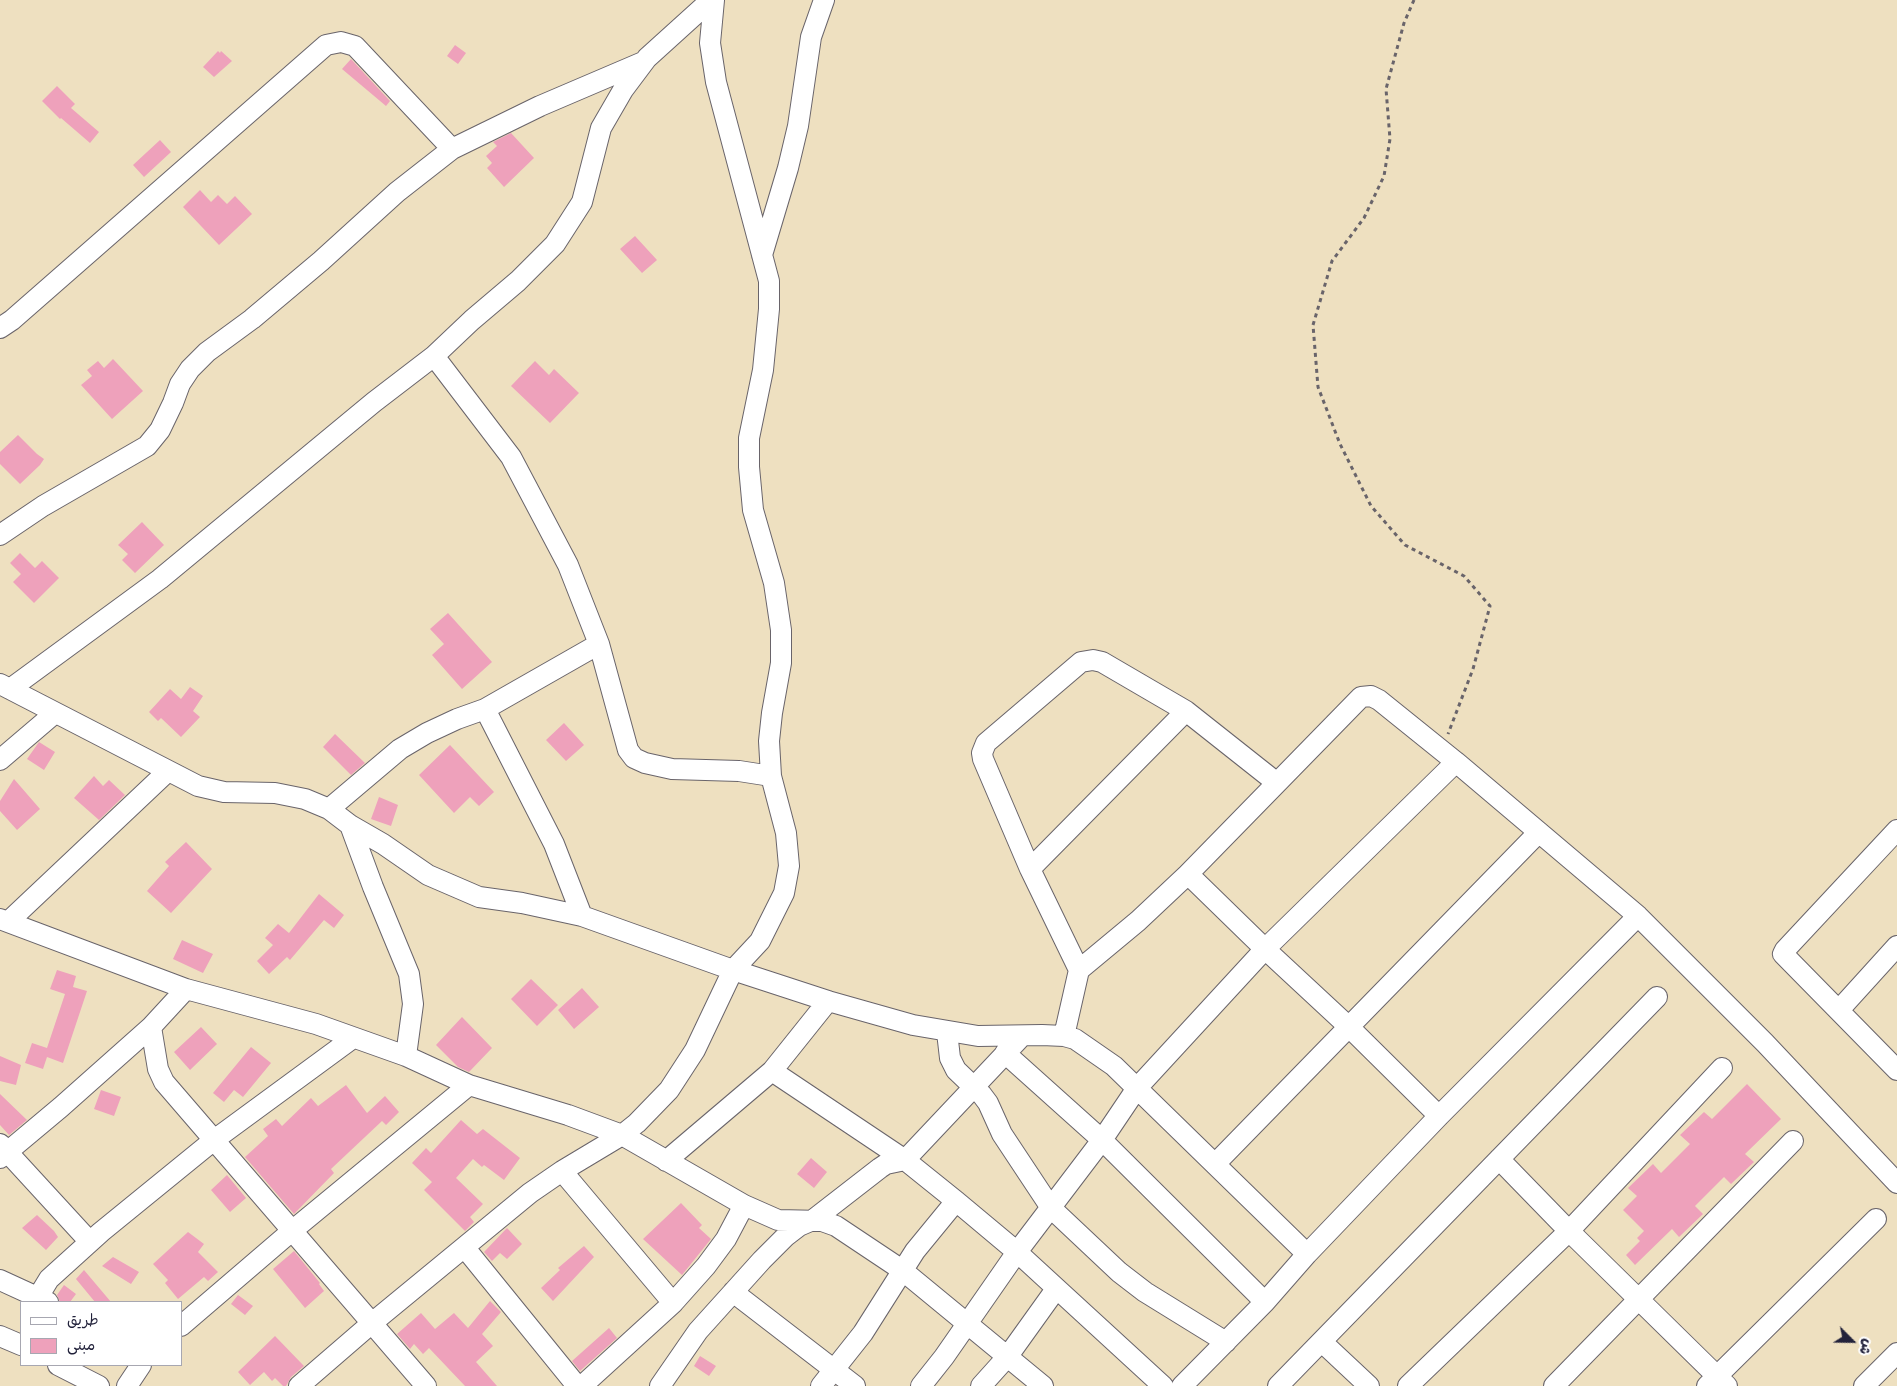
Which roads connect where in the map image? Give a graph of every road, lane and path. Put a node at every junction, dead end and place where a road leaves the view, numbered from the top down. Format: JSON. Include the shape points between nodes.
{"nodes":[{"id":1,"x":713,"y":0,"type":"edge"},
{"id":2,"x":824,"y":0,"type":"edge"},
{"id":3,"x":1414,"y":0,"type":"edge"},
{"id":4,"x":644,"y":61,"type":"junction"},
{"id":5,"x":452,"y":150,"type":"junction"},
{"id":6,"x":762,"y":255,"type":"junction"},
{"id":7,"x":0,"y":328,"type":"edge"},
{"id":8,"x":434,"y":356,"type":"junction"},
{"id":9,"x":0,"y":535,"type":"edge"},
{"id":10,"x":599,"y":644,"type":"junction"},
{"id":11,"x":5,"y":686,"type":"edge"},
{"id":12,"x":485,"y":709,"type":"junction"},
{"id":13,"x":1186,"y":712,"type":"junction"},
{"id":14,"x":55,"y":713,"type":"junction"},
{"id":15,"x":1449,"y":757,"type":"junction"},
{"id":16,"x":0,"y":760,"type":"edge"},
{"id":17,"x":168,"y":771,"type":"junction"},
{"id":18,"x":772,"y":776,"type":"junction"},
{"id":19,"x":1277,"y":783,"type":"junction"},
{"id":20,"x":328,"y":809,"type":"junction"},
{"id":21,"x":350,"y":825,"type":"junction"},
{"id":22,"x":1897,"y":830,"type":"edge"},
{"id":23,"x":1539,"y":832,"type":"junction"},
{"id":24,"x":1030,"y":868,"type":"junction"},
{"id":25,"x":1188,"y":874,"type":"junction"},
{"id":26,"x":582,"y":916,"type":"junction"},
{"id":27,"x":1638,"y":916,"type":"junction"},
{"id":28,"x":4,"y":920,"type":"edge"},
{"id":29,"x":1897,"y":946,"type":"edge"},
{"id":30,"x":1265,"y":949,"type":"junction"},
{"id":31,"x":732,"y":970,"type":"junction"},
{"id":32,"x":1079,"y":970,"type":"junction"},
{"id":33,"x":186,"y":989,"type":"junction"},
{"id":34,"x":1657,"y":997,"type":"dead end"},
{"id":35,"x":828,"y":1000,"type":"junction"},
{"id":36,"x":1839,"y":1010,"type":"junction"},
{"id":37,"x":151,"y":1027,"type":"junction"},
{"id":38,"x":1350,"y":1027,"type":"junction"},
{"id":39,"x":947,"y":1032,"type":"junction"},
{"id":40,"x":1022,"y":1036,"type":"junction"},
{"id":41,"x":1064,"y":1036,"type":"junction"},
{"id":42,"x":353,"y":1038,"type":"junction"},
{"id":43,"x":1005,"y":1053,"type":"junction"},
{"id":44,"x":406,"y":1056,"type":"junction"},
{"id":45,"x":1722,"y":1068,"type":"dead end"},
{"id":46,"x":1897,"y":1070,"type":"edge"},
{"id":47,"x":772,"y":1071,"type":"junction"},
{"id":48,"x":469,"y":1085,"type":"junction"},
{"id":49,"x":973,"y":1087,"type":"junction"},
{"id":50,"x":1137,"y":1088,"type":"junction"},
{"id":51,"x":1439,"y":1116,"type":"junction"},
{"id":52,"x":622,"y":1135,"type":"junction"},
{"id":53,"x":214,"y":1140,"type":"junction"},
{"id":54,"x":1102,"y":1140,"type":"junction"},
{"id":55,"x":1793,"y":1141,"type":"dead end"},
{"id":56,"x":2,"y":1151,"type":"edge"},
{"id":57,"x":1499,"y":1159,"type":"junction"},
{"id":58,"x":904,"y":1160,"type":"junction"},
{"id":59,"x":666,"y":1161,"type":"junction"},
{"id":60,"x":1215,"y":1164,"type":"junction"},
{"id":61,"x":562,"y":1170,"type":"junction"},
{"id":62,"x":1897,"y":1184,"type":"edge"},
{"id":63,"x":956,"y":1201,"type":"junction"},
{"id":64,"x":744,"y":1205,"type":"junction"},
{"id":65,"x":1051,"y":1208,"type":"junction"},
{"id":66,"x":1876,"y":1219,"type":"dead end"},
{"id":67,"x":813,"y":1220,"type":"junction"},
{"id":68,"x":293,"y":1230,"type":"junction"},
{"id":69,"x":1569,"y":1231,"type":"junction"},
{"id":70,"x":90,"y":1242,"type":"junction"},
{"id":71,"x":465,"y":1248,"type":"junction"},
{"id":72,"x":1017,"y":1252,"type":"junction"},
{"id":73,"x":1307,"y":1254,"type":"junction"},
{"id":74,"x":902,"y":1270,"type":"junction"},
{"id":75,"x":0,"y":1280,"type":"edge"},
{"id":76,"x":1056,"y":1289,"type":"junction"},
{"id":77,"x":733,"y":1292,"type":"junction"},
{"id":78,"x":1640,"y":1299,"type":"junction"},
{"id":79,"x":40,"y":1300,"type":"edge"},
{"id":80,"x":1265,"y":1302,"type":"junction"},
{"id":81,"x":673,"y":1303,"type":"junction"},
{"id":82,"x":372,"y":1322,"type":"junction"},
{"id":83,"x":967,"y":1324,"type":"junction"},
{"id":84,"x":182,"y":1325,"type":"edge"},
{"id":85,"x":0,"y":1336,"type":"edge"},
{"id":86,"x":1226,"y":1342,"type":"junction"},
{"id":87,"x":1322,"y":1342,"type":"junction"},
{"id":88,"x":20,"y":1345,"type":"edge"},
{"id":89,"x":1897,"y":1353,"type":"edge"},
{"id":90,"x":1008,"y":1356,"type":"junction"},
{"id":91,"x":60,"y":1366,"type":"edge"},
{"id":92,"x":140,"y":1366,"type":"edge"},
{"id":93,"x":834,"y":1369,"type":"junction"},
{"id":94,"x":1717,"y":1383,"type":"edge"},
{"id":95,"x":666,"y":1384,"type":"edge"},
{"id":96,"x":99,"y":1386,"type":"edge"},
{"id":97,"x":127,"y":1386,"type":"edge"},
{"id":98,"x":299,"y":1386,"type":"edge"},
{"id":99,"x":426,"y":1386,"type":"edge"},
{"id":100,"x":577,"y":1386,"type":"edge"},
{"id":101,"x":582,"y":1386,"type":"edge"},
{"id":102,"x":821,"y":1386,"type":"edge"},
{"id":103,"x":855,"y":1386,"type":"edge"},
{"id":104,"x":921,"y":1386,"type":"edge"},
{"id":105,"x":981,"y":1386,"type":"edge"},
{"id":106,"x":1043,"y":1386,"type":"edge"},
{"id":107,"x":1163,"y":1386,"type":"edge"},
{"id":108,"x":1182,"y":1386,"type":"edge"},
{"id":109,"x":1278,"y":1386,"type":"edge"},
{"id":110,"x":1369,"y":1386,"type":"edge"},
{"id":111,"x":1408,"y":1386,"type":"edge"},
{"id":112,"x":1554,"y":1386,"type":"edge"},
{"id":113,"x":1864,"y":1386,"type":"edge"}],
"edges":[{"from":1,"to":4,"type":"street"},
{"from":1,"to":6,"type":"street","via":[[710,43],[716,82]]},
{"from":2,"to":6,"type":"street","via":[[811,37],[798,126],[788,168]]},
{"from":3,"to":15,"type":"path","via":[[1404,22],[1386,89],[1390,139],[1384,176],[1364,218],[1332,261],[1314,325],[1318,387],[1340,444],[1371,506],[1405,544],[1464,576],[1490,606]]},
{"from":4,"to":5,"type":"street","via":[[540,106]]},
{"from":4,"to":8,"type":"street","via":[[601,128],[582,202],[555,244]]},
{"from":5,"to":7,"type":"street","via":[[355,46],[341,42],[326,45]]},
{"from":5,"to":9,"type":"street","via":[[397,192],[252,319],[207,352],[180,384],[160,430],[147,446],[43,506]]},
{"from":6,"to":18,"type":"street","via":[[768,281],[768,309],[763,370],[749,438],[753,510],[774,583],[781,630],[781,663],[770,742]]},
{"from":8,"to":10,"type":"street","via":[[511,457],[568,565]]},
{"from":8,"to":11,"type":"street","via":[[160,579]]},
{"from":10,"to":12,"type":"street"},
{"from":10,"to":18,"type":"street","via":[[628,750],[634,758],[672,769],[739,771]]},
{"from":11,"to":14,"type":"street"},
{"from":12,"to":20,"type":"street","via":[[435,729],[400,749]]},
{"from":12,"to":26,"type":"street","via":[[554,844]]},
{"from":13,"to":19,"type":"street"},
{"from":13,"to":24,"type":"street"},
{"from":13,"to":24,"type":"street","via":[[1102,662],[1088,660],[986,743],[983,759]]},
{"from":14,"to":16,"type":"street"},
{"from":14,"to":17,"type":"street"},
{"from":15,"to":19,"type":"street","via":[[1380,700],[1366,696],[1361,697]]},
{"from":15,"to":23,"type":"street"},
{"from":15,"to":30,"type":"street"},
{"from":17,"to":20,"type":"street","via":[[198,786],[224,792],[275,793],[305,799]]},
{"from":17,"to":28,"type":"street"},
{"from":18,"to":31,"type":"street","via":[[786,834],[789,866],[784,893],[760,941]]},
{"from":19,"to":25,"type":"street"},
{"from":20,"to":21,"type":"street"},
{"from":21,"to":26,"type":"street","via":[[428,875],[453,887],[479,896]]},
{"from":21,"to":44,"type":"street","via":[[409,974],[413,1004]]},
{"from":22,"to":36,"type":"street","via":[[1783,952]]},
{"from":23,"to":27,"type":"street"},
{"from":23,"to":38,"type":"street"},
{"from":24,"to":32,"type":"street"},
{"from":25,"to":30,"type":"street"},
{"from":25,"to":32,"type":"street"},
{"from":26,"to":31,"type":"street"},
{"from":27,"to":51,"type":"street"},
{"from":27,"to":62,"type":"street","via":[[1765,1043]]},
{"from":28,"to":33,"type":"street"},
{"from":29,"to":36,"type":"street"},
{"from":30,"to":38,"type":"street"},
{"from":30,"to":50,"type":"street"},
{"from":31,"to":35,"type":"street"},
{"from":31,"to":52,"type":"street","via":[[695,1050],[670,1090]]},
{"from":32,"to":41,"type":"street"},
{"from":33,"to":37,"type":"street"},
{"from":33,"to":42,"type":"street","via":[[316,1024]]},
{"from":34,"to":57,"type":"street"},
{"from":35,"to":39,"type":"street"},
{"from":35,"to":47,"type":"street"},
{"from":36,"to":46,"type":"street"},
{"from":37,"to":53,"type":"street","via":[[158,1069],[164,1082]]},
{"from":37,"to":56,"type":"street","via":[[61,1107]]},
{"from":38,"to":51,"type":"street"},
{"from":38,"to":60,"type":"street"},
{"from":39,"to":40,"type":"street"},
{"from":39,"to":49,"type":"street","via":[[950,1058],[956,1070]]},
{"from":40,"to":41,"type":"street"},
{"from":40,"to":43,"type":"street"},
{"from":41,"to":50,"type":"street","via":[[1089,1047]]},
{"from":42,"to":44,"type":"street"},
{"from":42,"to":53,"type":"street"},
{"from":43,"to":49,"type":"street"},
{"from":43,"to":54,"type":"street"},
{"from":44,"to":48,"type":"street"},
{"from":45,"to":69,"type":"street"},
{"from":47,"to":58,"type":"street"},
{"from":47,"to":59,"type":"street"},
{"from":48,"to":52,"type":"street"},
{"from":48,"to":68,"type":"street"},
{"from":49,"to":58,"type":"street"},
{"from":49,"to":65,"type":"street","via":[[988,1103],[1002,1134]]},
{"from":50,"to":54,"type":"street"},
{"from":50,"to":60,"type":"street"},
{"from":51,"to":73,"type":"street"},
{"from":52,"to":59,"type":"street"},
{"from":52,"to":61,"type":"street"},
{"from":53,"to":68,"type":"street"},
{"from":53,"to":70,"type":"street"},
{"from":54,"to":65,"type":"street"},
{"from":54,"to":80,"type":"street"},
{"from":55,"to":78,"type":"street"},
{"from":56,"to":70,"type":"street"},
{"from":57,"to":69,"type":"street"},
{"from":57,"to":87,"type":"street"},
{"from":58,"to":63,"type":"street"},
{"from":58,"to":67,"type":"street","via":[[886,1164]]},
{"from":59,"to":64,"type":"street"},
{"from":60,"to":73,"type":"street"},
{"from":61,"to":71,"type":"street"},
{"from":61,"to":81,"type":"street"},
{"from":63,"to":72,"type":"street"},
{"from":63,"to":74,"type":"street"},
{"from":64,"to":67,"type":"street","via":[[778,1220]]},
{"from":64,"to":81,"type":"street","via":[[717,1253]]},
{"from":65,"to":72,"type":"street"},
{"from":65,"to":86,"type":"street","via":[[1145,1292]]},
{"from":66,"to":94,"type":"street"},
{"from":67,"to":74,"type":"street","via":[[836,1226]]},
{"from":67,"to":77,"type":"street","via":[[786,1236]]},
{"from":68,"to":82,"type":"street"},
{"from":68,"to":84,"type":"street"},
{"from":69,"to":78,"type":"street"},
{"from":69,"to":111,"type":"street"},
{"from":70,"to":79,"type":"street","via":[[49,1279]]},
{"from":71,"to":82,"type":"street"},
{"from":71,"to":100,"type":"street"},
{"from":72,"to":76,"type":"street"},
{"from":72,"to":83,"type":"street"},
{"from":73,"to":80,"type":"street"},
{"from":74,"to":83,"type":"street"},
{"from":74,"to":93,"type":"street","via":[[863,1333]]},
{"from":75,"to":79,"type":"street"},
{"from":76,"to":90,"type":"street"},
{"from":76,"to":107,"type":"street"},
{"from":77,"to":93,"type":"street"},
{"from":77,"to":95,"type":"street","via":[[698,1331]]},
{"from":78,"to":94,"type":"street"},
{"from":78,"to":112,"type":"street"},
{"from":80,"to":86,"type":"street"},
{"from":81,"to":101,"type":"street"},
{"from":82,"to":98,"type":"street"},
{"from":82,"to":99,"type":"street"},
{"from":83,"to":90,"type":"street"},
{"from":83,"to":104,"type":"street"},
{"from":85,"to":88,"type":"street"},
{"from":86,"to":108,"type":"street"},
{"from":87,"to":109,"type":"street"},
{"from":87,"to":110,"type":"street"},
{"from":89,"to":113,"type":"street"},
{"from":90,"to":105,"type":"street"},
{"from":90,"to":106,"type":"street"},
{"from":91,"to":96,"type":"street"},
{"from":92,"to":97,"type":"street"},
{"from":93,"to":102,"type":"street"},
{"from":93,"to":103,"type":"street"}]}
